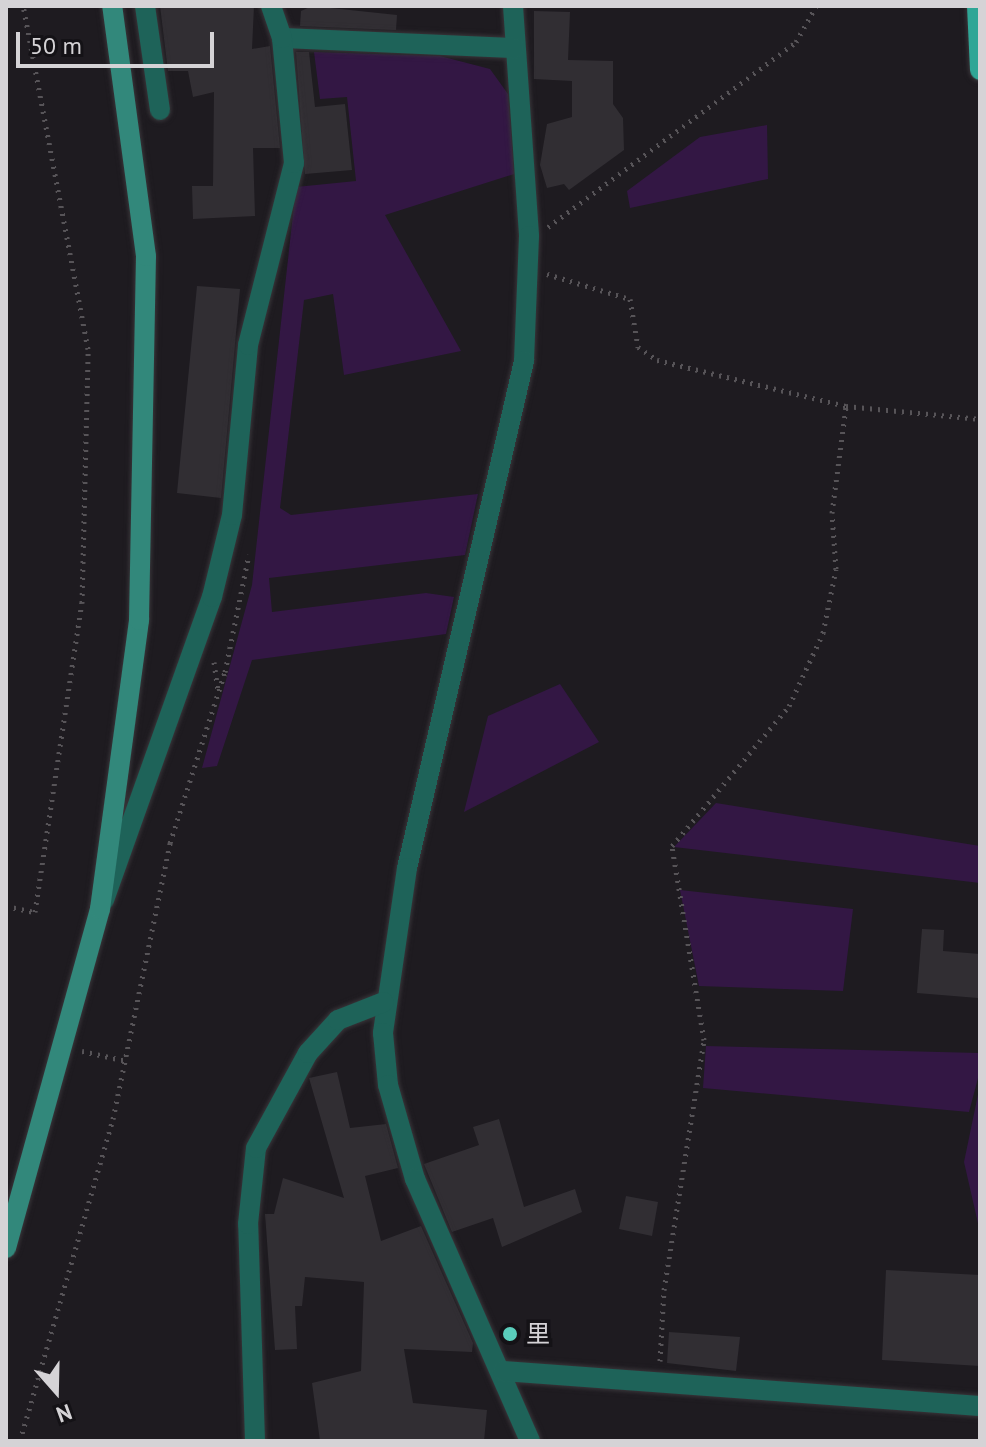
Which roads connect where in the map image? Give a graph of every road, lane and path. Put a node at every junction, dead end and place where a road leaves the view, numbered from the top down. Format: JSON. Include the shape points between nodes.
{"nodes":[{"id":1,"x":23,"y":6,"type":"edge"},
{"id":2,"x":112,"y":6,"type":"edge"},
{"id":3,"x":145,"y":6,"type":"edge"},
{"id":4,"x":271,"y":6,"type":"edge"},
{"id":5,"x":513,"y":6,"type":"edge"},
{"id":6,"x":816,"y":6,"type":"edge"},
{"id":7,"x":977,"y":6,"type":"edge"},
{"id":8,"x":282,"y":38,"type":"junction"},
{"id":9,"x":514,"y":48,"type":"junction"},
{"id":10,"x":980,"y":70,"type":"edge"},
{"id":11,"x":160,"y":110,"type":"dead end"},
{"id":12,"x":529,"y":236,"type":"junction"},
{"id":13,"x":527,"y":268,"type":"junction"},
{"id":14,"x":846,"y":406,"type":"junction"},
{"id":15,"x":980,"y":419,"type":"edge"},
{"id":16,"x":251,"y":540,"type":"dead end"},
{"id":17,"x":6,"y":906,"type":"edge"},
{"id":18,"x":100,"y":909,"type":"junction"},
{"id":19,"x":384,"y":1002,"type":"junction"},
{"id":20,"x":66,"y":1047,"type":"junction"},
{"id":21,"x":127,"y":1061,"type":"junction"},
{"id":22,"x":6,"y":1248,"type":"edge"},
{"id":23,"x":503,"y":1371,"type":"junction"},
{"id":24,"x":660,"y":1378,"type":"junction"},
{"id":25,"x":980,"y":1406,"type":"edge"},
{"id":26,"x":520,"y":1417,"type":"junction"},
{"id":27,"x":20,"y":1441,"type":"edge"},
{"id":28,"x":255,"y":1441,"type":"edge"},
{"id":29,"x":512,"y":1441,"type":"edge"},
{"id":30,"x":530,"y":1441,"type":"edge"}],
"edges":[{"from":1,"to":17,"type":"path","via":[[88,349],[82,603],[35,912]]},
{"from":2,"to":18,"type":"street","via":[[137,157],[149,367],[139,620]]},
{"from":3,"to":11,"type":"street"},
{"from":4,"to":8,"type":"street"},
{"from":5,"to":9,"type":"street"},
{"from":6,"to":12,"type":"path","via":[[796,42],[728,97],[569,216]]},
{"from":7,"to":10,"type":"main road"},
{"from":8,"to":9,"type":"street"},
{"from":8,"to":18,"type":"street","via":[[294,163],[248,345],[232,515],[212,597]]},
{"from":9,"to":12,"type":"street"},
{"from":12,"to":13,"type":"street"},
{"from":13,"to":14,"type":"path","via":[[630,299],[638,347],[657,360]]},
{"from":13,"to":19,"type":"street","via":[[524,361],[407,868]]},
{"from":14,"to":15,"type":"path"},
{"from":14,"to":24,"type":"path","via":[[832,513],[836,569],[823,633],[789,706],[672,846],[704,1040],[664,1290]]},
{"from":16,"to":21,"type":"path","via":[[225,672],[170,843]]},
{"from":18,"to":20,"type":"street"},
{"from":19,"to":23,"type":"street","via":[[388,1085],[415,1179]]},
{"from":19,"to":28,"type":"street","via":[[338,1020],[308,1053],[256,1148],[248,1224]]},
{"from":20,"to":21,"type":"path"},
{"from":20,"to":22,"type":"street"},
{"from":21,"to":27,"type":"path"},
{"from":23,"to":24,"type":"street"},
{"from":23,"to":26,"type":"street"},
{"from":24,"to":25,"type":"street"},
{"from":26,"to":29,"type":"street"},
{"from":26,"to":30,"type":"street"}]}
